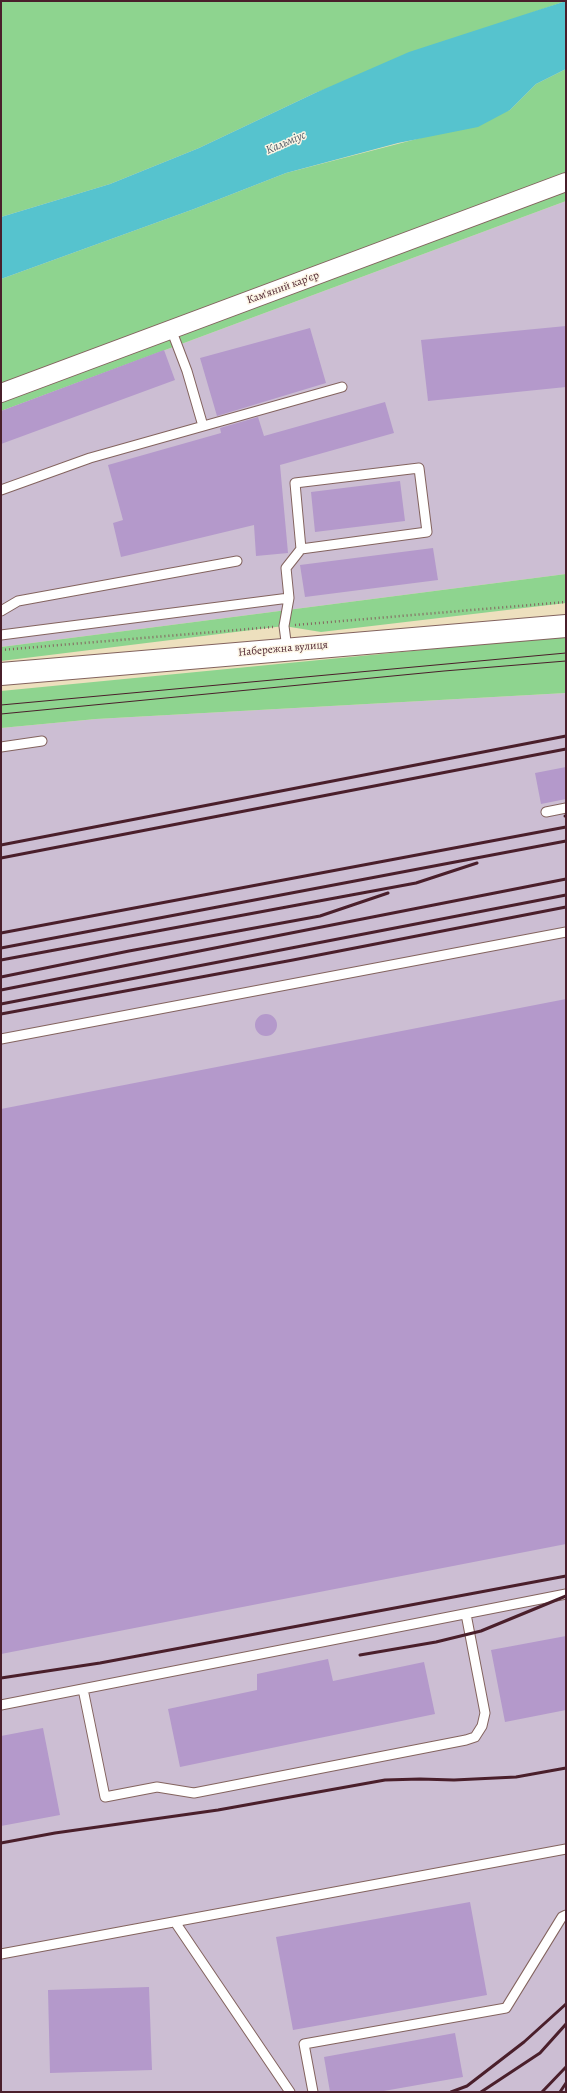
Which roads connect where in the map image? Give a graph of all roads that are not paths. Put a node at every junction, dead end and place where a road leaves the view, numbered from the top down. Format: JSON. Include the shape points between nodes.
{"nodes":[{"id":1,"x":566,"y":182,"type":"edge"},
{"id":2,"x":171,"y":329,"type":"junction"},
{"id":3,"x":342,"y":387,"type":"dead end"},
{"id":4,"x":1,"y":393,"type":"edge"},
{"id":5,"x":202,"y":426,"type":"junction"},
{"id":6,"x":1,"y":490,"type":"edge"},
{"id":7,"x":301,"y":549,"type":"junction"},
{"id":8,"x":238,"y":561,"type":"dead end"},
{"id":9,"x":289,"y":598,"type":"junction"},
{"id":10,"x":1,"y":611,"type":"edge"},
{"id":11,"x":566,"y":626,"type":"edge"},
{"id":12,"x":1,"y":635,"type":"edge"},
{"id":13,"x":288,"y":649,"type":"junction"},
{"id":14,"x":1,"y":674,"type":"edge"},
{"id":15,"x":42,"y":741,"type":"dead end"},
{"id":16,"x":1,"y":747,"type":"edge"},
{"id":17,"x":566,"y":808,"type":"edge"},
{"id":18,"x":546,"y":812,"type":"dead end"},
{"id":19,"x":566,"y":932,"type":"edge"},
{"id":20,"x":1,"y":1039,"type":"edge"},
{"id":21,"x":566,"y":1594,"type":"edge"},
{"id":22,"x":466,"y":1614,"type":"junction"},
{"id":23,"x":83,"y":1689,"type":"junction"},
{"id":24,"x":1,"y":1705,"type":"edge"},
{"id":25,"x":566,"y":1850,"type":"edge"},
{"id":26,"x":566,"y":1915,"type":"edge"},
{"id":27,"x":175,"y":1922,"type":"junction"},
{"id":28,"x":1,"y":1954,"type":"edge"},
{"id":29,"x":290,"y":2092,"type":"edge"},
{"id":30,"x":313,"y":2092,"type":"edge"}],
"edges":[{"from":1,"to":2,"type":"street","name":"Кам'яний кар'єр"},
{"from":2,"to":4,"type":"street","name":"Кам'яний кар'єр"},
{"from":2,"to":5,"type":"lane","via":[[187,371]]},
{"from":3,"to":5,"type":"lane"},
{"from":5,"to":6,"type":"lane","via":[[90,458]]},
{"from":7,"to":7,"type":"lane","via":[[295,483],[419,468],[427,532]]},
{"from":7,"to":9,"type":"lane","via":[[286,568]]},
{"from":8,"to":10,"type":"lane","via":[[18,601]]},
{"from":9,"to":12,"type":"lane"},
{"from":9,"to":13,"type":"lane","via":[[284,626]]},
{"from":11,"to":13,"type":"highway","name":"Набережна вулиця"},
{"from":13,"to":14,"type":"highway","name":"Набережна вулиця"},
{"from":15,"to":16,"type":"lane"},
{"from":17,"to":18,"type":"lane"},
{"from":19,"to":20,"type":"lane"},
{"from":21,"to":22,"type":"lane"},
{"from":22,"to":23,"type":"lane"},
{"from":22,"to":23,"type":"lane","via":[[485,1713],[482,1726],[475,1737],[466,1740],[194,1793],[157,1787],[105,1797]]},
{"from":23,"to":24,"type":"lane"},
{"from":25,"to":27,"type":"lane"},
{"from":26,"to":30,"type":"lane","via":[[562,1917],[506,2008],[304,2044]]},
{"from":27,"to":28,"type":"lane"},
{"from":27,"to":29,"type":"lane"}]}
